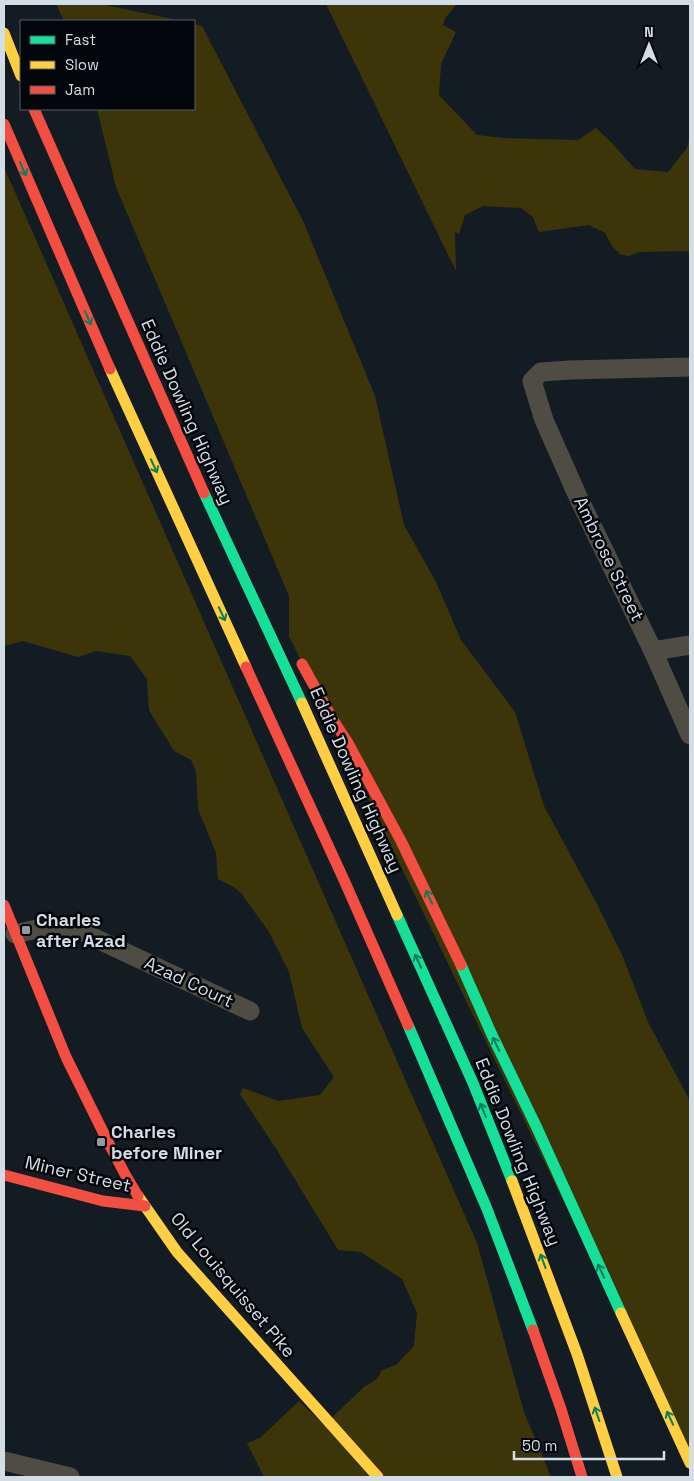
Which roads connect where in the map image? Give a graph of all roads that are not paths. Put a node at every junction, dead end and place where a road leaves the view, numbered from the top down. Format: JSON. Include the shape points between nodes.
{"nodes":[{"id":1,"x":4,"y":32,"type":"edge"},
{"id":2,"x":20,"y":73,"type":"edge"},
{"id":3,"x":34,"y":110,"type":"edge"},
{"id":4,"x":4,"y":124,"type":"edge"},
{"id":5,"x":690,"y":368,"type":"edge"},
{"id":6,"x":187,"y":457,"type":"junction"},
{"id":7,"x":244,"y":552,"type":"dead end"},
{"id":8,"x":690,"y":645,"type":"edge"},
{"id":9,"x":653,"y":651,"type":"junction"},
{"id":10,"x":299,"y":657,"type":"dead end"},
{"id":11,"x":690,"y":735,"type":"edge"},
{"id":12,"x":4,"y":905,"type":"edge"},
{"id":13,"x":15,"y":934,"type":"junction"},
{"id":14,"x":250,"y":1011,"type":"dead end"},
{"id":15,"x":4,"y":1175,"type":"edge"},
{"id":16,"x":145,"y":1206,"type":"junction"},
{"id":17,"x":4,"y":1461,"type":"edge"},
{"id":18,"x":690,"y":1463,"type":"edge"},
{"id":19,"x":70,"y":1477,"type":"edge"},
{"id":20,"x":378,"y":1477,"type":"edge"},
{"id":21,"x":582,"y":1477,"type":"edge"},
{"id":22,"x":617,"y":1477,"type":"edge"}],
"edges":[{"from":1,"to":2,"type":"main road"},
{"from":3,"to":6,"type":"main road","name":"Eddie Dowling Highway"},
{"from":4,"to":21,"type":"main road","one_way":true,"via":[[128,410],[439,1093],[536,1336]]},
{"from":5,"to":9,"type":"street","name":"Ambrose Street","via":[[541,372],[532,381],[544,420],[579,499]]},
{"from":6,"to":7,"type":"main road"},
{"from":22,"to":6,"type":"main road","name":"Eddie Dowling Highway","one_way":true,"via":[[577,1354],[473,1083],[272,637]]},
{"from":8,"to":9,"type":"street"},
{"from":9,"to":11,"type":"street","name":"Ambrose Street"},
{"from":18,"to":10,"type":"main road","one_way":true,"via":[[430,897]]},
{"from":12,"to":13,"type":"main road","name":"Old Louisquisset Pike"},
{"from":13,"to":14,"type":"street","name":"Azad Court","via":[[66,926]]},
{"from":13,"to":16,"type":"main road","name":"Old Louisquisset Pike","via":[[66,1057],[113,1152]]},
{"from":15,"to":16,"type":"main road","name":"Miner Street","via":[[103,1201]]},
{"from":16,"to":20,"type":"main road","name":"Old Louisquisset Pike","via":[[178,1252]]},
{"from":17,"to":19,"type":"street"}]}
